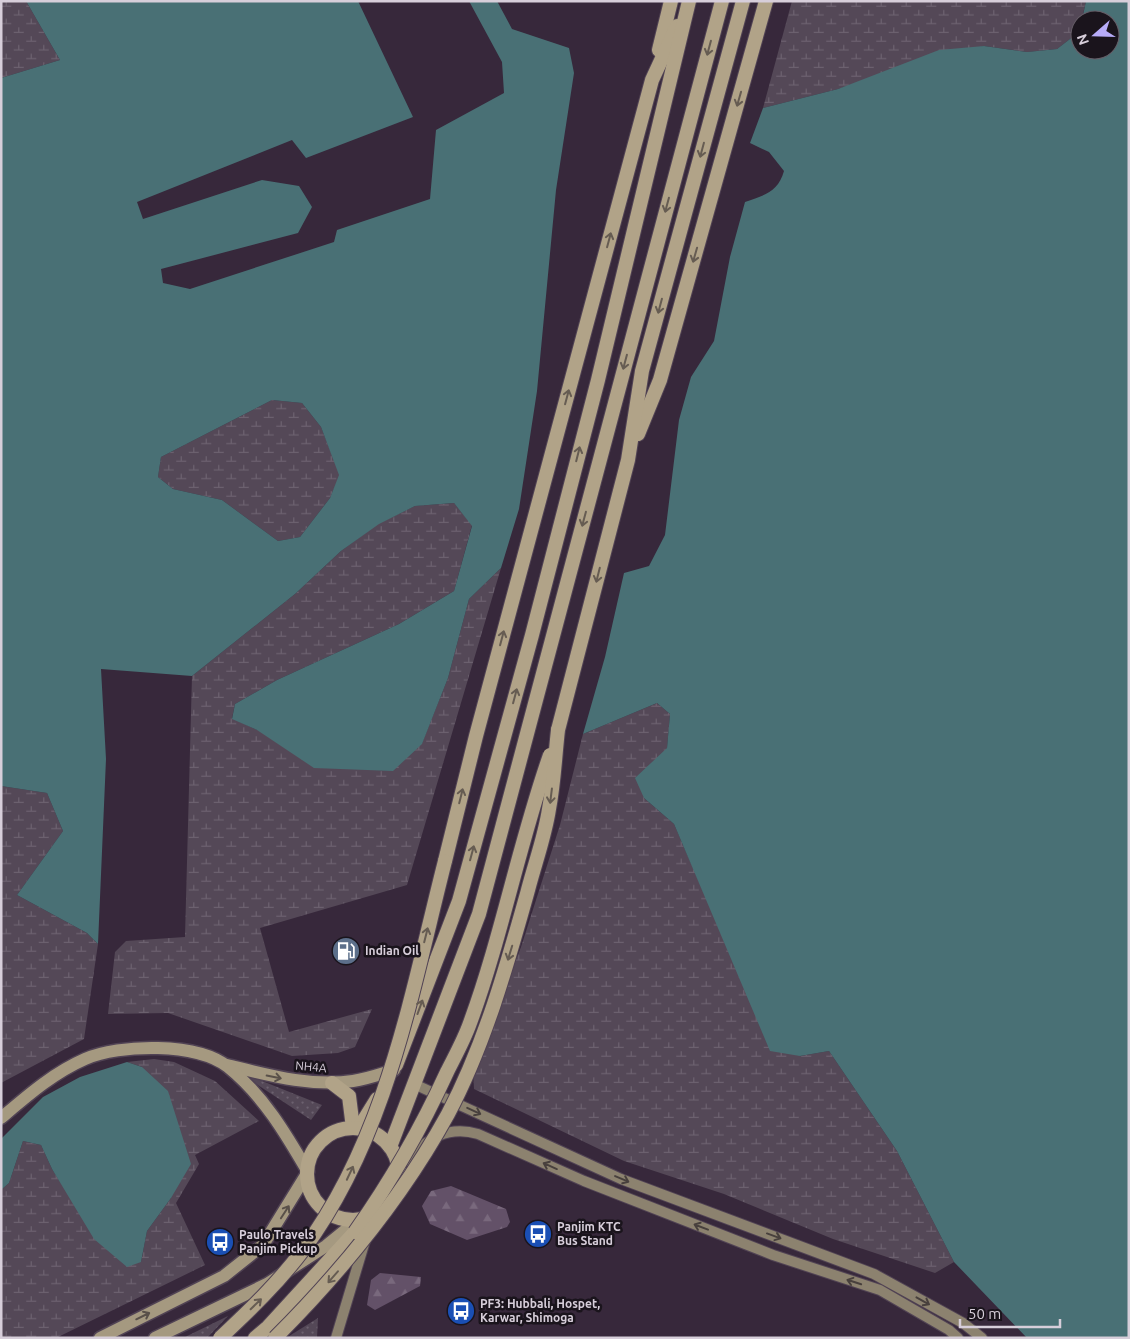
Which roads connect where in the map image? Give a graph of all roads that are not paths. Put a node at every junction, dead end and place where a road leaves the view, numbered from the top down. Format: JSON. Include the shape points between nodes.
{"nodes":[{"id":1,"x":671,"y":1,"type":"edge"},
{"id":2,"x":689,"y":1,"type":"edge"},
{"id":3,"x":722,"y":1,"type":"edge"},
{"id":4,"x":743,"y":1,"type":"edge"},
{"id":5,"x":766,"y":1,"type":"edge"},
{"id":6,"x":652,"y":80,"type":"junction"},
{"id":7,"x":628,"y":460,"type":"junction"},
{"id":8,"x":227,"y":1065,"type":"junction"},
{"id":9,"x":394,"y":1070,"type":"junction"},
{"id":10,"x":332,"y":1083,"type":"junction"},
{"id":11,"x":414,"y":1084,"type":"junction"},
{"id":12,"x":1,"y":1118,"type":"edge"},
{"id":13,"x":356,"y":1128,"type":"junction"},
{"id":14,"x":390,"y":1147,"type":"junction"},
{"id":15,"x":399,"y":1169,"type":"junction"},
{"id":16,"x":308,"y":1172,"type":"junction"},
{"id":17,"x":372,"y":1216,"type":"junction"},
{"id":18,"x":358,"y":1220,"type":"junction"},
{"id":19,"x":272,"y":1332,"type":"edge"},
{"id":20,"x":100,"y":1338,"type":"edge"},
{"id":21,"x":155,"y":1338,"type":"edge"},
{"id":22,"x":220,"y":1338,"type":"edge"},
{"id":23,"x":255,"y":1338,"type":"edge"},
{"id":24,"x":336,"y":1338,"type":"edge"},
{"id":25,"x":958,"y":1338,"type":"edge"},
{"id":26,"x":982,"y":1338,"type":"edge"}],
"edges":[{"from":1,"to":6,"type":"highway"},
{"from":2,"to":6,"type":"highway"},
{"from":9,"to":2,"type":"highway","one_way":true,"via":[[459,901],[595,389]]},
{"from":3,"to":11,"type":"highway","one_way":true,"via":[[479,914]]},
{"from":4,"to":7,"type":"highway","one_way":true,"via":[[642,371]]},
{"from":5,"to":7,"type":"highway","one_way":true,"via":[[660,380]]},
{"from":22,"to":6,"type":"highway","one_way":true,"bridge":true,"via":[[261,1299],[304,1250],[342,1189],[374,1122],[411,995],[476,736]]},
{"from":7,"to":19,"type":"highway","one_way":true,"bridge":true,"via":[[558,730],[532,806],[498,934],[469,1024],[423,1125],[388,1186]]},
{"from":8,"to":10,"type":"main road","name":"NH4A","one_way":true,"via":[[280,1078]]},
{"from":8,"to":12,"type":"main road","name":"NH4A","via":[[174,1047],[128,1050],[86,1059],[27,1095]]},
{"from":8,"to":16,"type":"main road","via":[[266,1107]]},
{"from":9,"to":10,"type":"main road","name":"NH4A","via":[[354,1081]]},
{"from":9,"to":13,"type":"highway"},
{"from":10,"to":13,"type":"highway","via":[[349,1096]]},
{"from":11,"to":14,"type":"highway"},
{"from":11,"to":26,"type":"main road","one_way":true,"via":[[621,1179],[874,1274],[963,1323]]},
{"from":13,"to":14,"type":"highway","via":[[377,1134]]},
{"from":13,"to":16,"type":"highway","via":[[339,1130],[322,1141],[310,1158]]},
{"from":14,"to":15,"type":"highway"},
{"from":15,"to":17,"type":"highway","via":[[393,1196],[382,1210]]},
{"from":25,"to":15,"type":"main road","one_way":true,"via":[[880,1290],[773,1255],[584,1181],[471,1132],[464,1130],[420,1145]]},
{"from":16,"to":18,"type":"highway","via":[[314,1197],[322,1207],[333,1215]]},
{"from":20,"to":16,"type":"main road","one_way":true,"via":[[224,1276],[264,1245]]},
{"from":17,"to":18,"type":"highway"},
{"from":17,"to":24,"type":"main road"},
{"from":18,"to":21,"type":"main road","via":[[326,1246],[267,1284]]},
{"from":19,"to":23,"type":"highway"}]}
